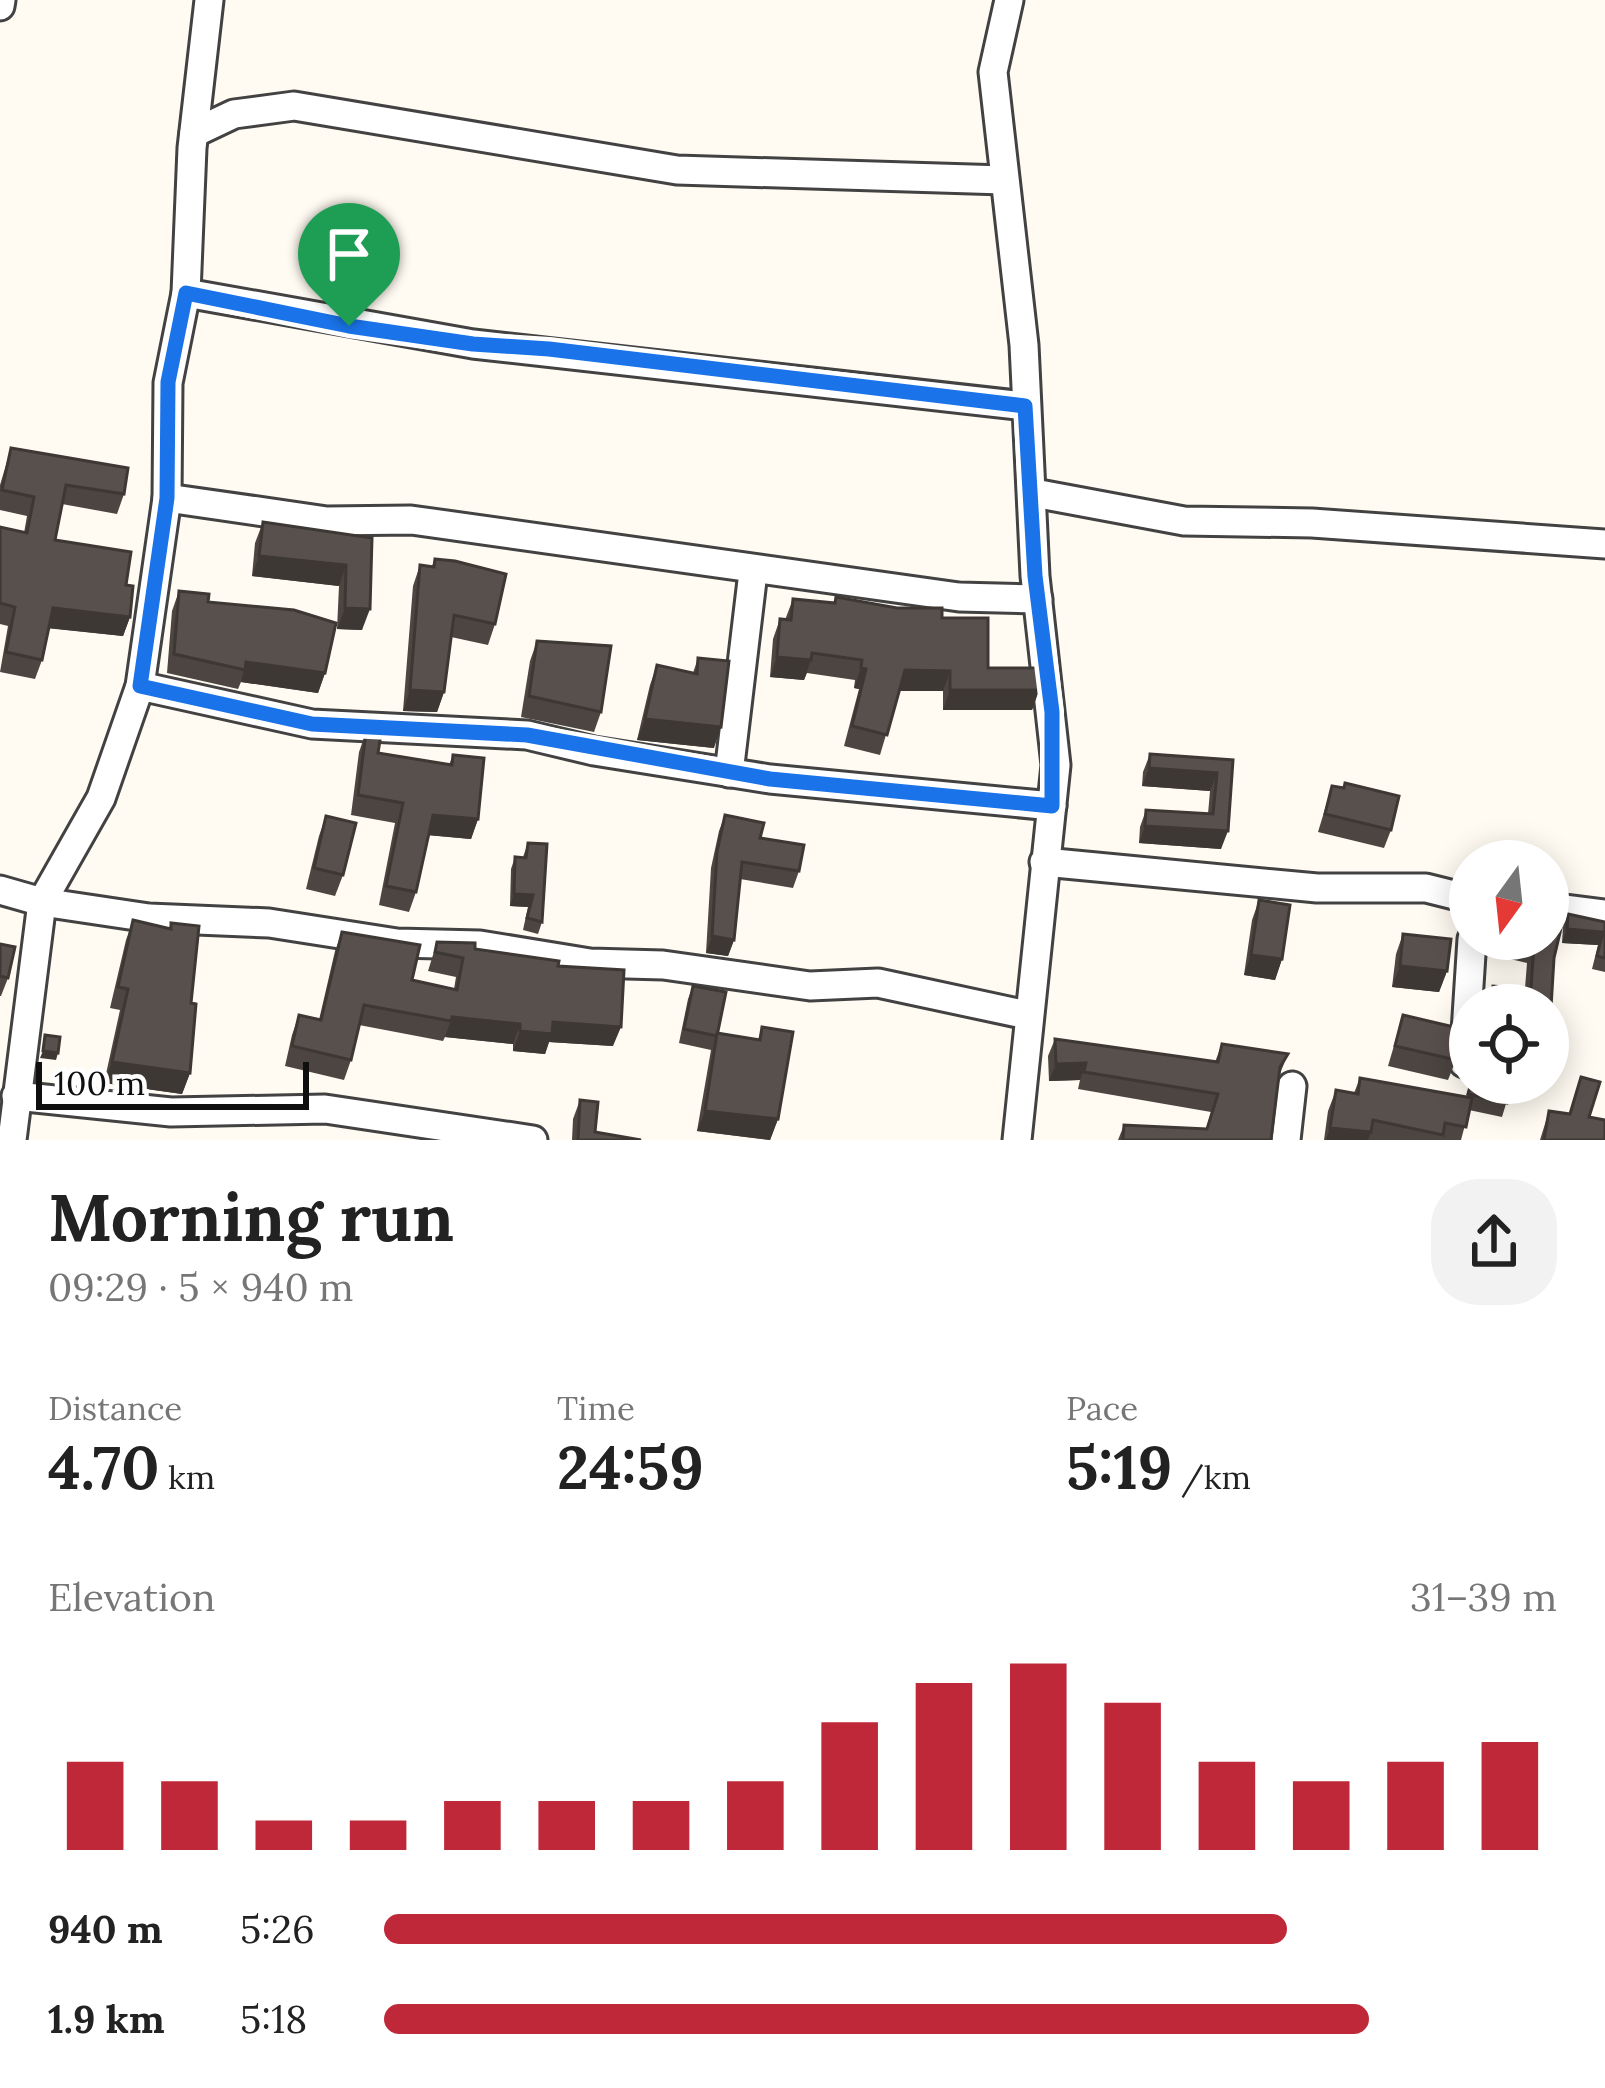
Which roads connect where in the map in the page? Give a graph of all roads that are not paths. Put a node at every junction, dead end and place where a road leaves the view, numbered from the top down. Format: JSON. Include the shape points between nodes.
{"nodes":[{"id":1,"x":209,"y":0,"type":"edge"},
{"id":2,"x":1009,"y":0,"type":"edge"},
{"id":3,"x":194,"y":133,"type":"junction"},
{"id":4,"x":1004,"y":180,"type":"junction"},
{"id":5,"x":186,"y":293,"type":"junction"},
{"id":6,"x":1025,"y":406,"type":"junction"},
{"id":7,"x":1034,"y":493,"type":"junction"},
{"id":8,"x":167,"y":498,"type":"junction"},
{"id":9,"x":1605,"y":544,"type":"edge"},
{"id":10,"x":753,"y":572,"type":"junction"},
{"id":11,"x":1038,"y":599,"type":"junction"},
{"id":12,"x":140,"y":686,"type":"junction"},
{"id":13,"x":729,"y":773,"type":"junction"},
{"id":14,"x":1052,"y":806,"type":"junction"},
{"id":15,"x":1044,"y":862,"type":"junction"},
{"id":16,"x":0,"y":890,"type":"edge"},
{"id":17,"x":1449,"y":894,"type":"edge"},
{"id":18,"x":42,"y":902,"type":"junction"},
{"id":19,"x":1569,"y":910,"type":"edge"},
{"id":20,"x":1605,"y":914,"type":"edge"},
{"id":21,"x":1028,"y":1015,"type":"junction"},
{"id":22,"x":1292,"y":1086,"type":"dead end"},
{"id":23,"x":16,"y":1096,"type":"junction"},
{"id":24,"x":12,"y":1140,"type":"edge"},
{"id":25,"x":533,"y":1140,"type":"edge"},
{"id":26,"x":1017,"y":1140,"type":"edge"},
{"id":27,"x":1286,"y":1140,"type":"edge"}],
"edges":[{"from":1,"to":3,"type":"street"},
{"from":2,"to":4,"type":"street","via":[[993,72]]},
{"from":3,"to":4,"type":"street","via":[[234,114],[294,106],[677,170]]},
{"from":3,"to":5,"type":"street"},
{"from":4,"to":6,"type":"street"},
{"from":5,"to":6,"type":"street","via":[[473,344]]},
{"from":5,"to":8,"type":"street","via":[[168,382]]},
{"from":6,"to":7,"type":"street"},
{"from":7,"to":9,"type":"street","via":[[1196,522]]},
{"from":7,"to":11,"type":"street"},
{"from":8,"to":10,"type":"street","via":[[327,521],[411,520]]},
{"from":8,"to":12,"type":"street"},
{"from":10,"to":11,"type":"street"},
{"from":10,"to":13,"type":"street"},
{"from":11,"to":14,"type":"street","via":[[1052,712]]},
{"from":12,"to":13,"type":"street","via":[[312,724],[527,735]]},
{"from":12,"to":18,"type":"street","via":[[101,799]]},
{"from":13,"to":14,"type":"street"},
{"from":14,"to":15,"type":"street"},
{"from":15,"to":17,"type":"street"},
{"from":15,"to":21,"type":"street"},
{"from":16,"to":18,"type":"street"},
{"from":18,"to":21,"type":"street","via":[[776,983],[878,983]]},
{"from":18,"to":23,"type":"street"},
{"from":19,"to":20,"type":"street"},
{"from":21,"to":26,"type":"street"},
{"from":22,"to":27,"type":"street"},
{"from":23,"to":24,"type":"street"},
{"from":23,"to":25,"type":"street","via":[[190,1113],[326,1108]]}]}
